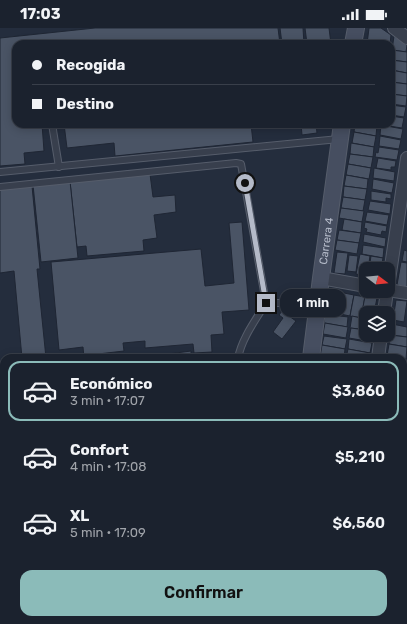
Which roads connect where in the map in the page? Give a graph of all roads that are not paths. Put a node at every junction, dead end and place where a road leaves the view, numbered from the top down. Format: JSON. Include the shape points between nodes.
{"nodes":[{"id":1,"x":356,"y":28,"type":"edge"},
{"id":2,"x":394,"y":28,"type":"edge"},
{"id":3,"x":407,"y":38,"type":"edge"},
{"id":4,"x":354,"y":40,"type":"edge"},
{"id":5,"x":53,"y":128,"type":"edge"},
{"id":6,"x":341,"y":131,"type":"edge"},
{"id":7,"x":407,"y":158,"type":"edge"},
{"id":8,"x":59,"y":167,"type":"junction"},
{"id":9,"x":0,"y":172,"type":"edge"},
{"id":10,"x":0,"y":187,"type":"edge"},
{"id":11,"x":392,"y":262,"type":"edge"},
{"id":12,"x":320,"y":278,"type":"junction"},
{"id":13,"x":359,"y":285,"type":"edge"},
{"id":14,"x":395,"y":291,"type":"edge"},
{"id":15,"x":407,"y":293,"type":"edge"},
{"id":16,"x":266,"y":303,"type":"junction"},
{"id":17,"x":284,"y":303,"type":"dead end"},
{"id":18,"x":380,"y":342,"type":"edge"},
{"id":19,"x":238,"y":354,"type":"edge"},
{"id":20,"x":311,"y":354,"type":"edge"},
{"id":21,"x":379,"y":354,"type":"edge"}],
"edges":[{"from":1,"to":4,"type":"street"},
{"from":2,"to":3,"type":"street"},
{"from":5,"to":8,"type":"lane"},
{"from":6,"to":8,"type":"lane"},
{"from":6,"to":12,"type":"street","name":"Carrera 4"},
{"from":7,"to":11,"type":"street"},
{"from":8,"to":9,"type":"lane"},
{"from":10,"to":16,"type":"lane","via":[[241,164]]},
{"from":12,"to":13,"type":"street"},
{"from":12,"to":20,"type":"street","name":"Carrera 4"},
{"from":14,"to":15,"type":"street"},
{"from":16,"to":17,"type":"lane"},
{"from":16,"to":19,"type":"lane","via":[[246,334]]},
{"from":18,"to":21,"type":"street"}]}
